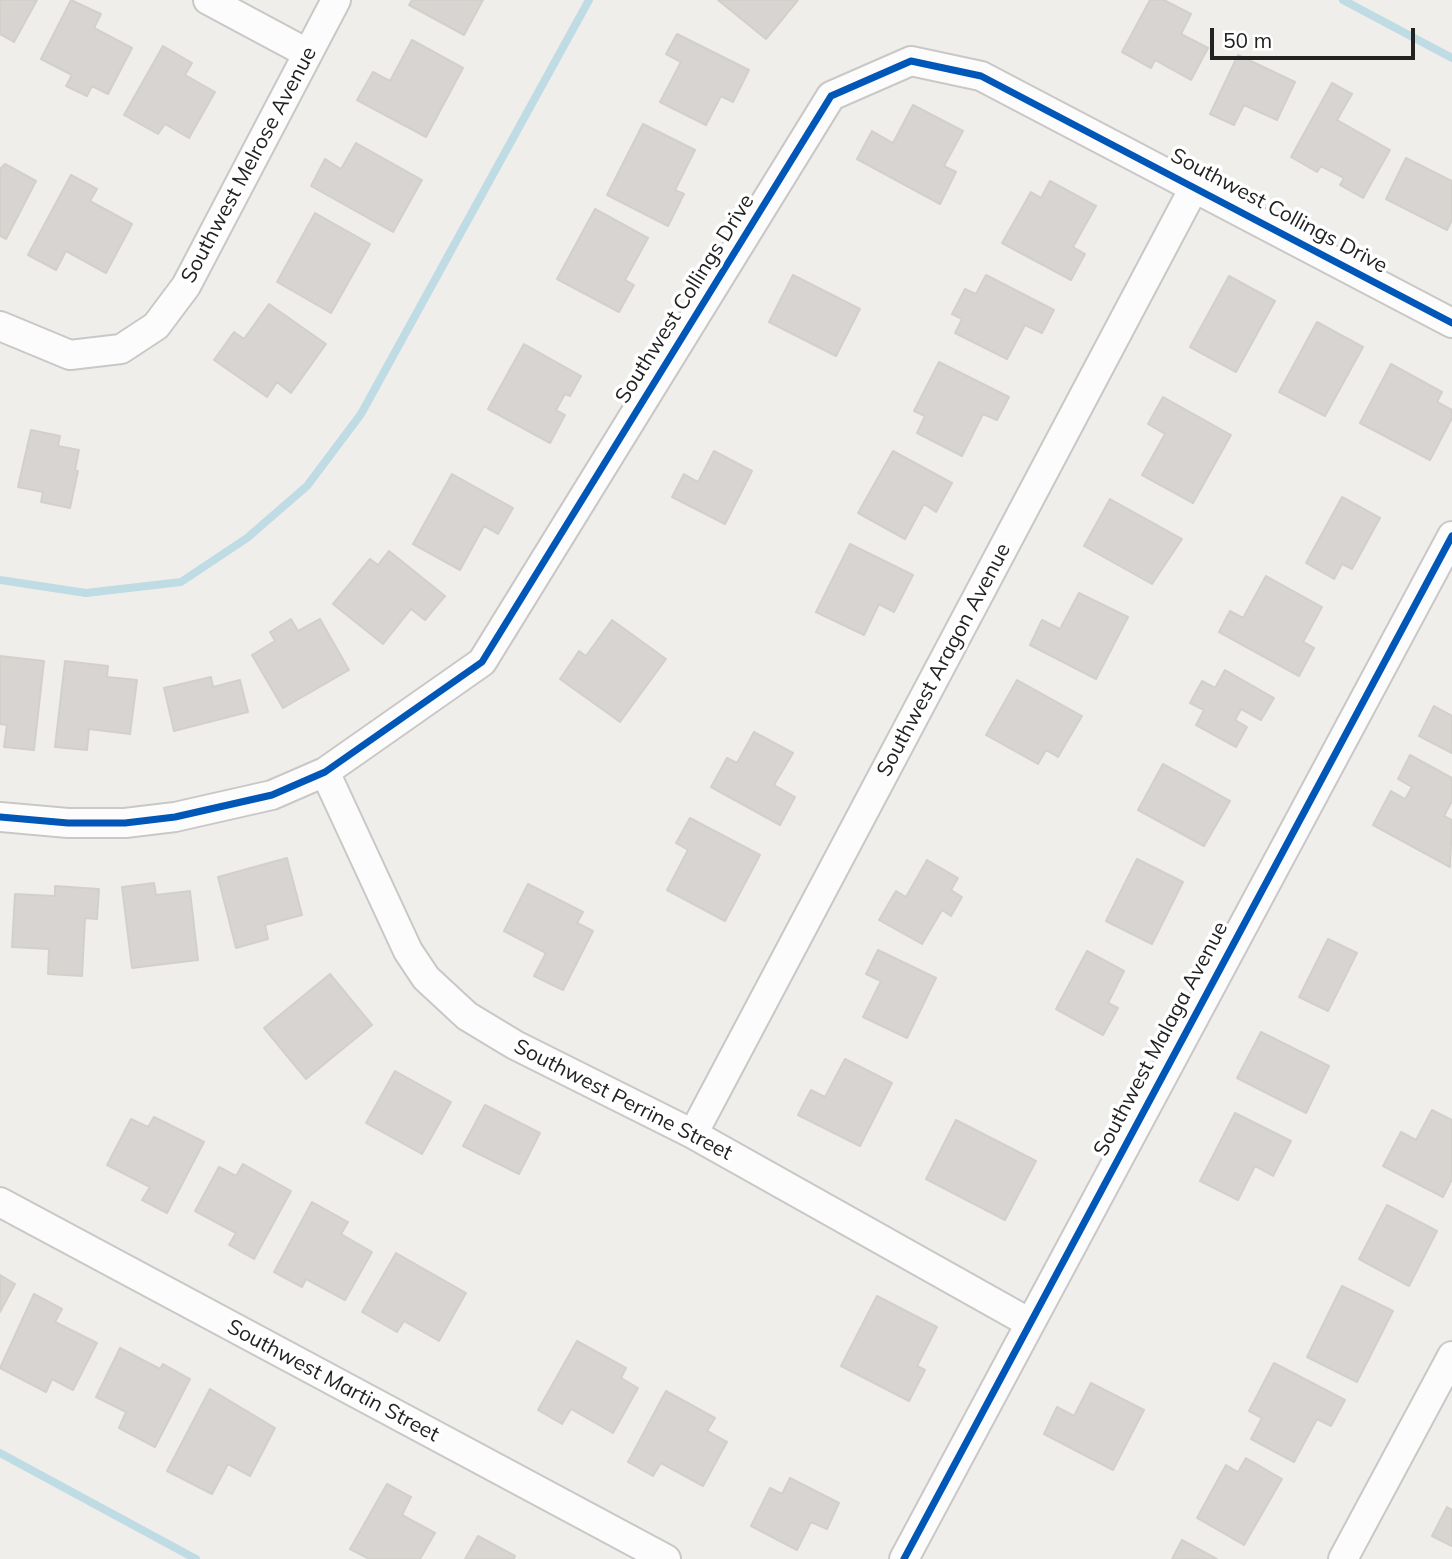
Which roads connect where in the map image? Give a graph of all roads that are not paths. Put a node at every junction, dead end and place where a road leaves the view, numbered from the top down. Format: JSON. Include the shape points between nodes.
{"nodes":[{"id":1,"x":208,"y":0,"type":"edge"},
{"id":2,"x":336,"y":0,"type":"edge"},
{"id":3,"x":307,"y":53,"type":"junction"},
{"id":4,"x":1195,"y":186,"type":"junction"},
{"id":5,"x":1452,"y":323,"type":"edge"},
{"id":6,"x":0,"y":326,"type":"edge"},
{"id":7,"x":1452,"y":536,"type":"edge"},
{"id":8,"x":326,"y":772,"type":"junction"},
{"id":9,"x":0,"y":817,"type":"edge"},
{"id":10,"x":693,"y":1134,"type":"junction"},
{"id":11,"x":0,"y":1202,"type":"edge"},
{"id":12,"x":1028,"y":1322,"type":"junction"},
{"id":13,"x":1452,"y":1356,"type":"edge"},
{"id":14,"x":666,"y":1559,"type":"edge"},
{"id":15,"x":904,"y":1559,"type":"edge"},
{"id":16,"x":1343,"y":1559,"type":"edge"}],
"edges":[{"from":1,"to":3,"type":"street"},
{"from":2,"to":3,"type":"street","name":"Southwest Melrose Avenue"},
{"from":3,"to":6,"type":"street","name":"Southwest Melrose Avenue","via":[[186,286],[156,326],[121,349],[70,355]]},
{"from":4,"to":5,"type":"street","name":"Southwest Collings Drive"},
{"from":4,"to":8,"type":"street","name":"Southwest Collings Drive","via":[[981,76],[911,61],[831,96],[482,662]]},
{"from":4,"to":10,"type":"street","name":"Southwest Aragon Avenue"},
{"from":7,"to":12,"type":"street","name":"Southwest Malaga Avenue"},
{"from":8,"to":9,"type":"street","name":"Southwest Collings Drive","via":[[272,795],[175,817],[125,823]]},
{"from":8,"to":10,"type":"street","name":"Southwest Perrine Street","via":[[408,951],[442,996],[515,1045]]},
{"from":10,"to":12,"type":"street","name":"Southwest Perrine Street"},
{"from":11,"to":14,"type":"street","name":"Southwest Martin Street"},
{"from":12,"to":15,"type":"street","name":"Southwest Malaga Avenue"},
{"from":13,"to":16,"type":"street"}]}
